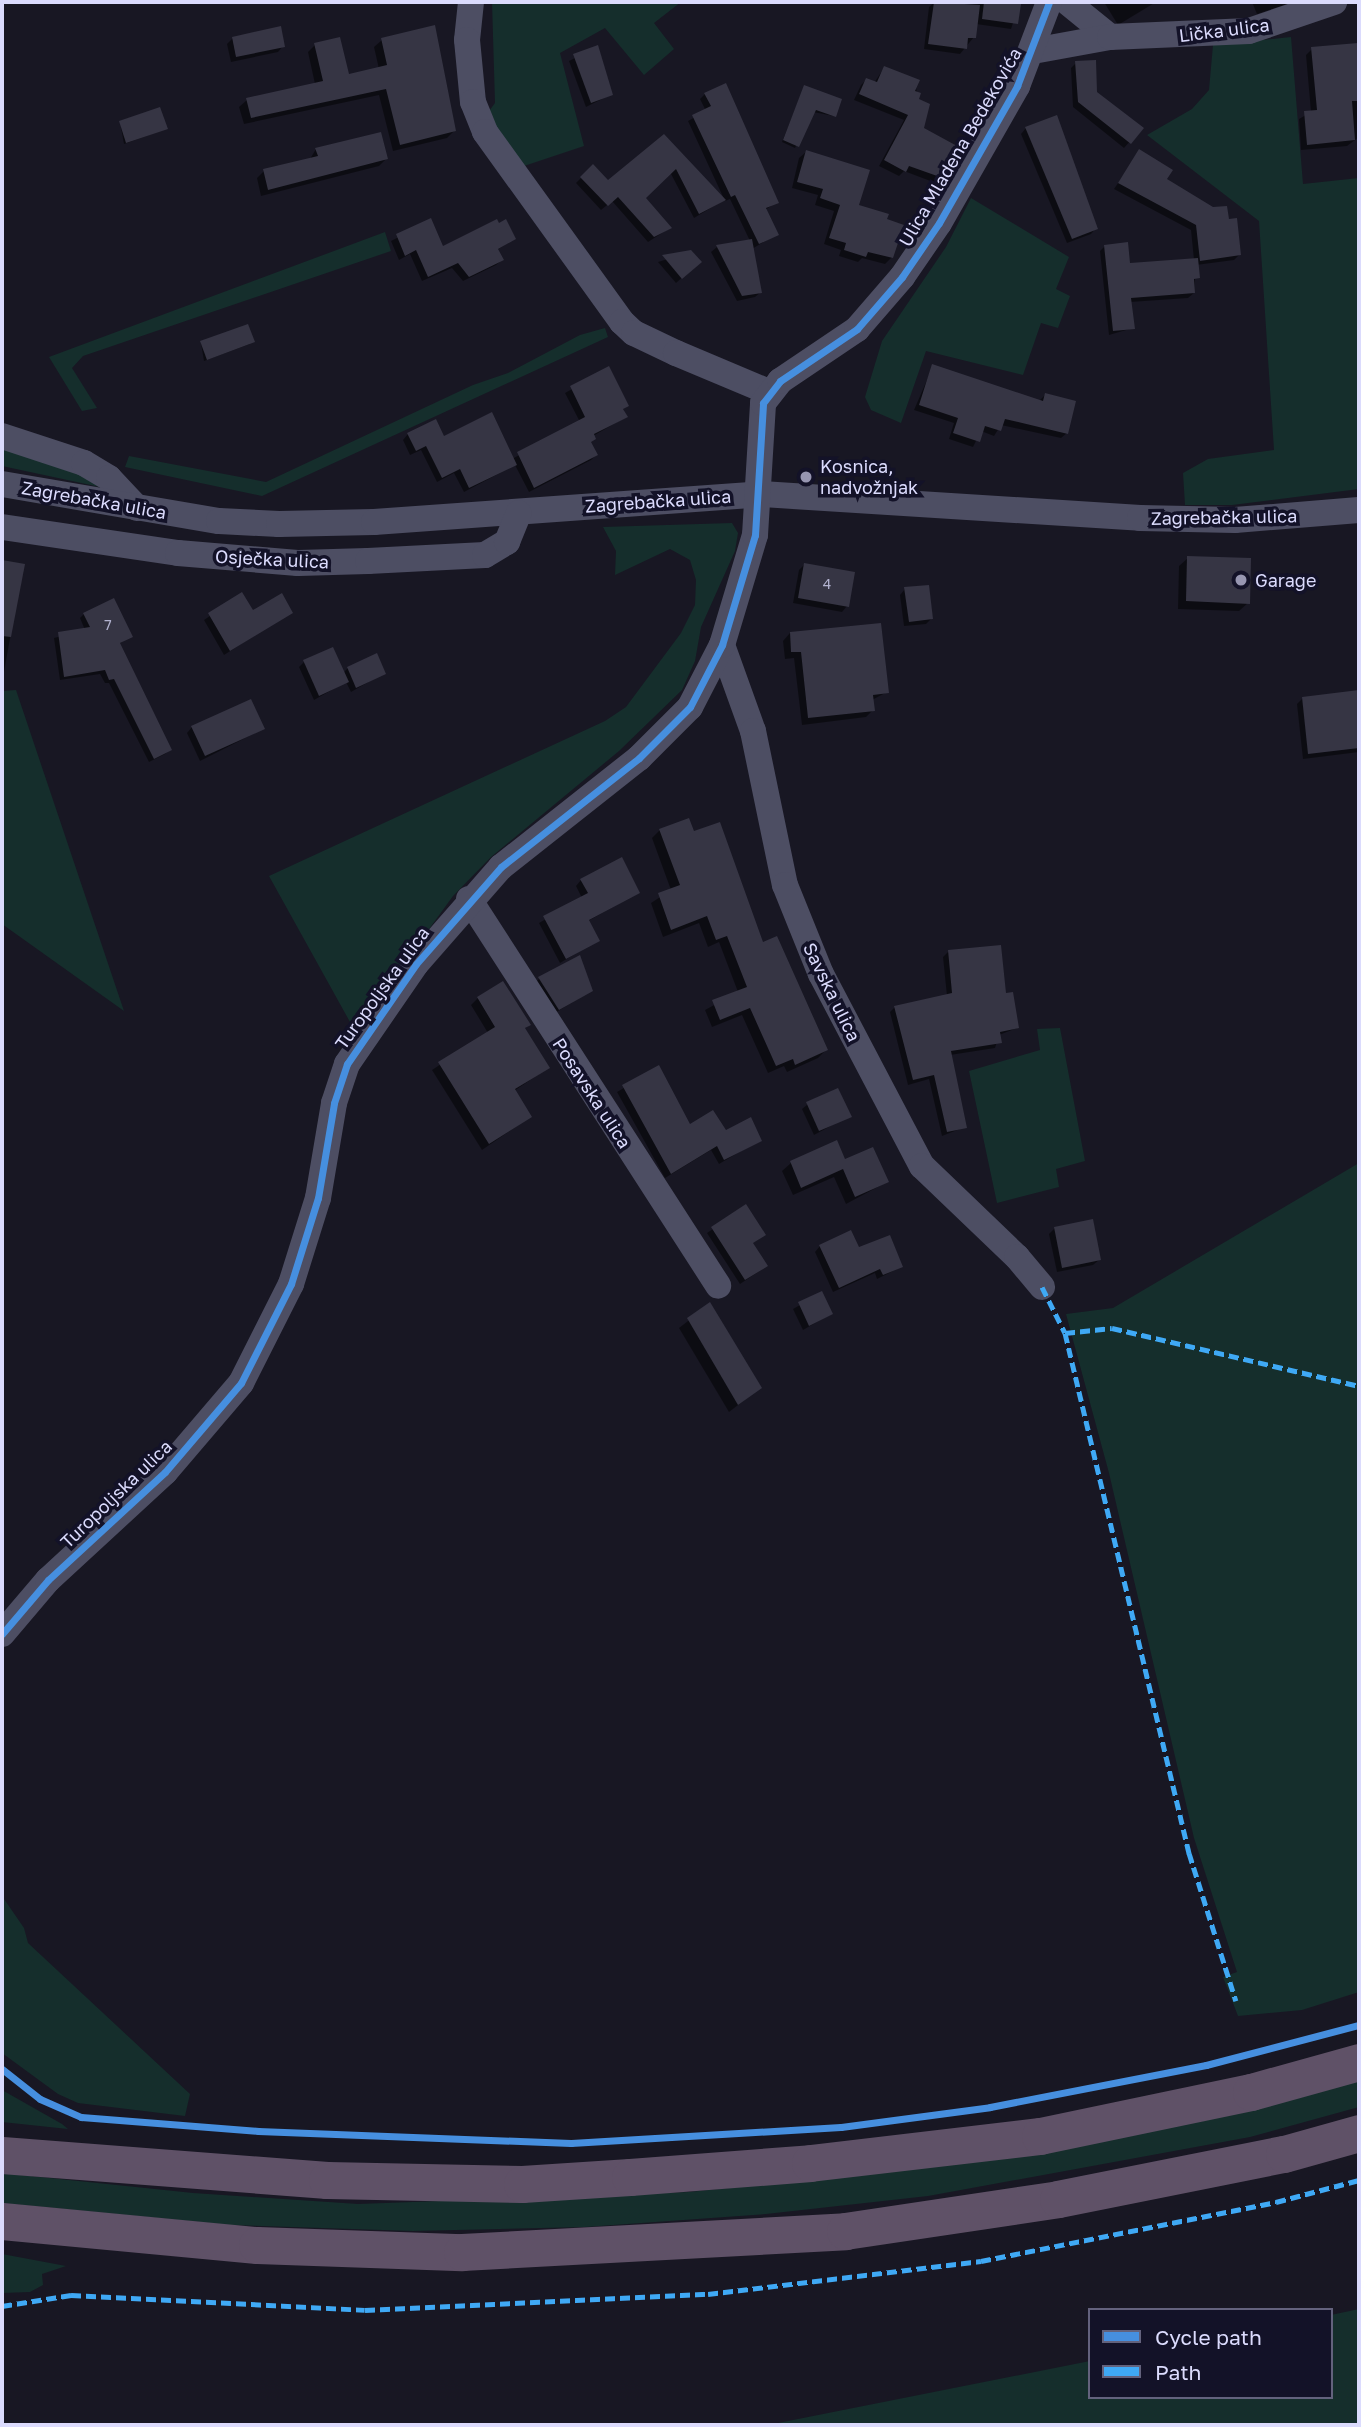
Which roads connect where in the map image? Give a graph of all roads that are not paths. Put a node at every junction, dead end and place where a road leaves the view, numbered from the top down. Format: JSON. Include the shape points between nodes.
{"nodes":[{"id":1,"x":471,"y":2,"type":"edge"},
{"id":2,"x":1049,"y":2,"type":"edge"},
{"id":3,"x":1067,"y":2,"type":"edge"},
{"id":4,"x":1334,"y":2,"type":"edge"},
{"id":5,"x":1110,"y":37,"type":"junction"},
{"id":6,"x":1033,"y":51,"type":"junction"},
{"id":7,"x":769,"y":392,"type":"junction"},
{"id":8,"x":2,"y":436,"type":"edge"},
{"id":9,"x":2,"y":484,"type":"edge"},
{"id":10,"x":761,"y":494,"type":"junction"},
{"id":11,"x":137,"y":508,"type":"junction"},
{"id":12,"x":1359,"y":510,"type":"edge"},
{"id":13,"x":519,"y":513,"type":"junction"},
{"id":14,"x":2,"y":527,"type":"edge"},
{"id":15,"x":722,"y":645,"type":"junction"},
{"id":16,"x":469,"y":899,"type":"junction"},
{"id":17,"x":718,"y":1286,"type":"dead end"},
{"id":18,"x":1042,"y":1287,"type":"dead end"},
{"id":19,"x":2,"y":1634,"type":"edge"},
{"id":20,"x":1359,"y":2062,"type":"edge"},
{"id":21,"x":1359,"y":2133,"type":"edge"},
{"id":22,"x":2,"y":2155,"type":"edge"},
{"id":23,"x":2,"y":2221,"type":"edge"}],
"edges":[{"from":1,"to":7,"type":"street","via":[[467,40],[473,102],[485,132],[622,322],[634,333],[676,353]]},
{"from":2,"to":6,"type":"street","name":"Ulica Mladena Bedekovića"},
{"from":3,"to":5,"type":"street"},
{"from":4,"to":5,"type":"street","name":"Lička ulica","via":[[1249,31]]},
{"from":5,"to":6,"type":"street","name":"Lička ulica"},
{"from":6,"to":7,"type":"street","name":"Ulica Mladena Bedekovića","via":[[939,223],[902,277],[857,329]]},
{"from":7,"to":10,"type":"street","via":[[762,411]]},
{"from":8,"to":11,"type":"street","via":[[84,463],[109,478]]},
{"from":9,"to":11,"type":"street","name":"Zagrebačka ulica"},
{"from":10,"to":12,"type":"street","name":"Zagrebačka ulica","via":[[1140,518],[1235,520]]},
{"from":10,"to":13,"type":"street","name":"Zagrebačka ulica"},
{"from":10,"to":15,"type":"street","name":"Turopoljska ulica","via":[[745,577]]},
{"from":11,"to":13,"type":"street","name":"Zagrebačka ulica","via":[[219,521],[279,524]]},
{"from":13,"to":14,"type":"street","name":"Osječka ulica","via":[[507,542],[485,555],[298,563],[178,554]]},
{"from":15,"to":16,"type":"street","name":"Turopoljska ulica","via":[[705,683],[671,730],[501,867]]},
{"from":15,"to":18,"type":"street","name":"Savska ulica","via":[[753,731],[785,885],[821,974],[922,1166]]},
{"from":16,"to":17,"type":"street","name":"Posavska ulica"},
{"from":16,"to":19,"type":"street","name":"Turopoljska ulica","via":[[416,964],[347,1064],[334,1102],[318,1198],[292,1284],[242,1383],[165,1472],[48,1580]]},
{"from":20,"to":22,"type":"highway","via":[[1251,2092],[1040,2136],[810,2163],[630,2177],[522,2184],[327,2180]]},
{"from":21,"to":23,"type":"highway","via":[[1284,2154],[1059,2199],[832,2232],[462,2252],[257,2245]]}]}
